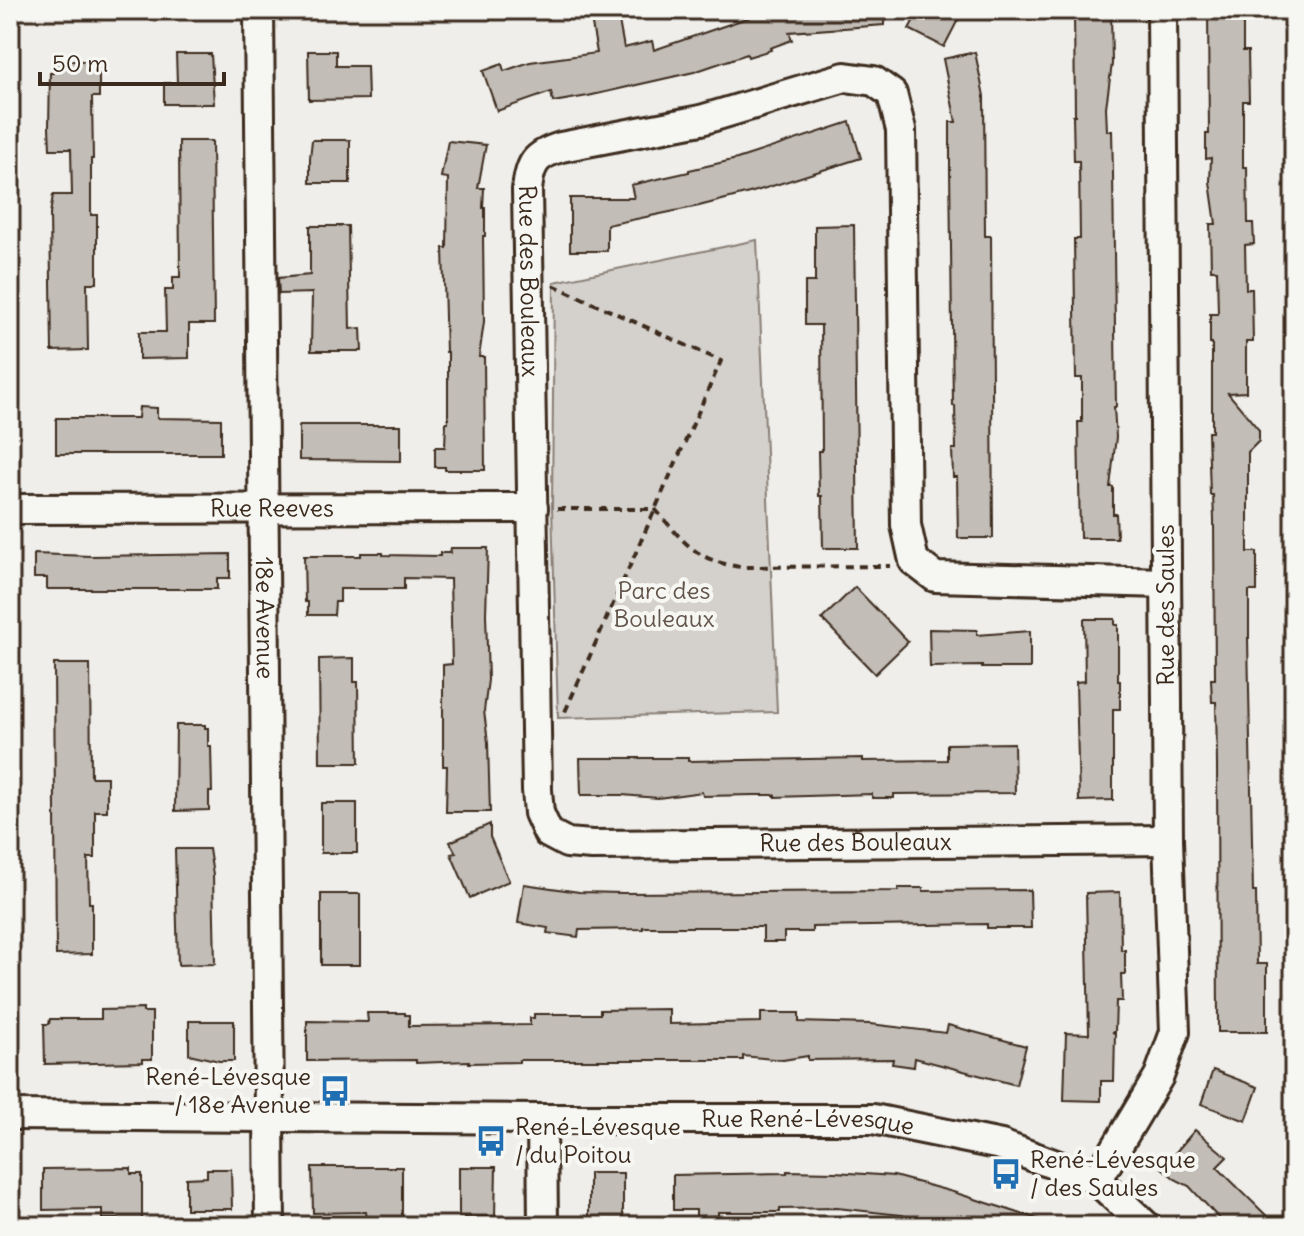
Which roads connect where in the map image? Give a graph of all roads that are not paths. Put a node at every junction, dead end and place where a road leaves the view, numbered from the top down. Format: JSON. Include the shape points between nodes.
{"nodes":[{"id":1,"x":259,"y":10,"type":"edge"},
{"id":2,"x":1162,"y":10,"type":"edge"},
{"id":3,"x":263,"y":508,"type":"junction"},
{"id":4,"x":533,"y":508,"type":"junction"},
{"id":5,"x":10,"y":509,"type":"edge"},
{"id":6,"x":1166,"y":583,"type":"junction"},
{"id":7,"x":1168,"y":840,"type":"junction"},
{"id":8,"x":10,"y":1115,"type":"edge"},
{"id":9,"x":269,"y":1117,"type":"junction"},
{"id":10,"x":542,"y":1119,"type":"junction"},
{"id":11,"x":1097,"y":1180,"type":"junction"},
{"id":12,"x":270,"y":1226,"type":"edge"},
{"id":13,"x":543,"y":1226,"type":"edge"},
{"id":14,"x":1146,"y":1226,"type":"edge"}],
"edges":[{"from":1,"to":3,"type":"street","name":"18e Avenue"},
{"from":2,"to":6,"type":"street","name":"Rue des Saules"},
{"from":3,"to":4,"type":"street","name":"Rue Reeves"},
{"from":3,"to":5,"type":"street","name":"Rue Reeves"},
{"from":3,"to":9,"type":"street","name":"18e Avenue"},
{"from":4,"to":6,"type":"street","name":"Rue des Bouleaux","via":[[527,190],[536,159],[547,151],[701,120],[845,77],[874,81],[892,94],[901,130],[906,525],[914,561],[935,577]]},
{"from":4,"to":7,"type":"street","name":"Rue des Bouleaux","via":[[539,813],[548,833],[567,843]]},
{"from":6,"to":7,"type":"street","name":"Rue des Saules"},
{"from":7,"to":11,"type":"street","name":"Rue des Saules","via":[[1175,1032],[1159,1076]]},
{"from":8,"to":9,"type":"street","name":"Rue René-Lévesque"},
{"from":9,"to":10,"type":"street","name":"Rue René-Lévesque"},
{"from":9,"to":12,"type":"street","name":"18e Avenue"},
{"from":10,"to":11,"type":"street","name":"Rue René-Lévesque","via":[[873,1119],[1001,1145]]},
{"from":10,"to":13,"type":"street"},
{"from":11,"to":14,"type":"street","name":"Rue René-Lévesque"}]}
